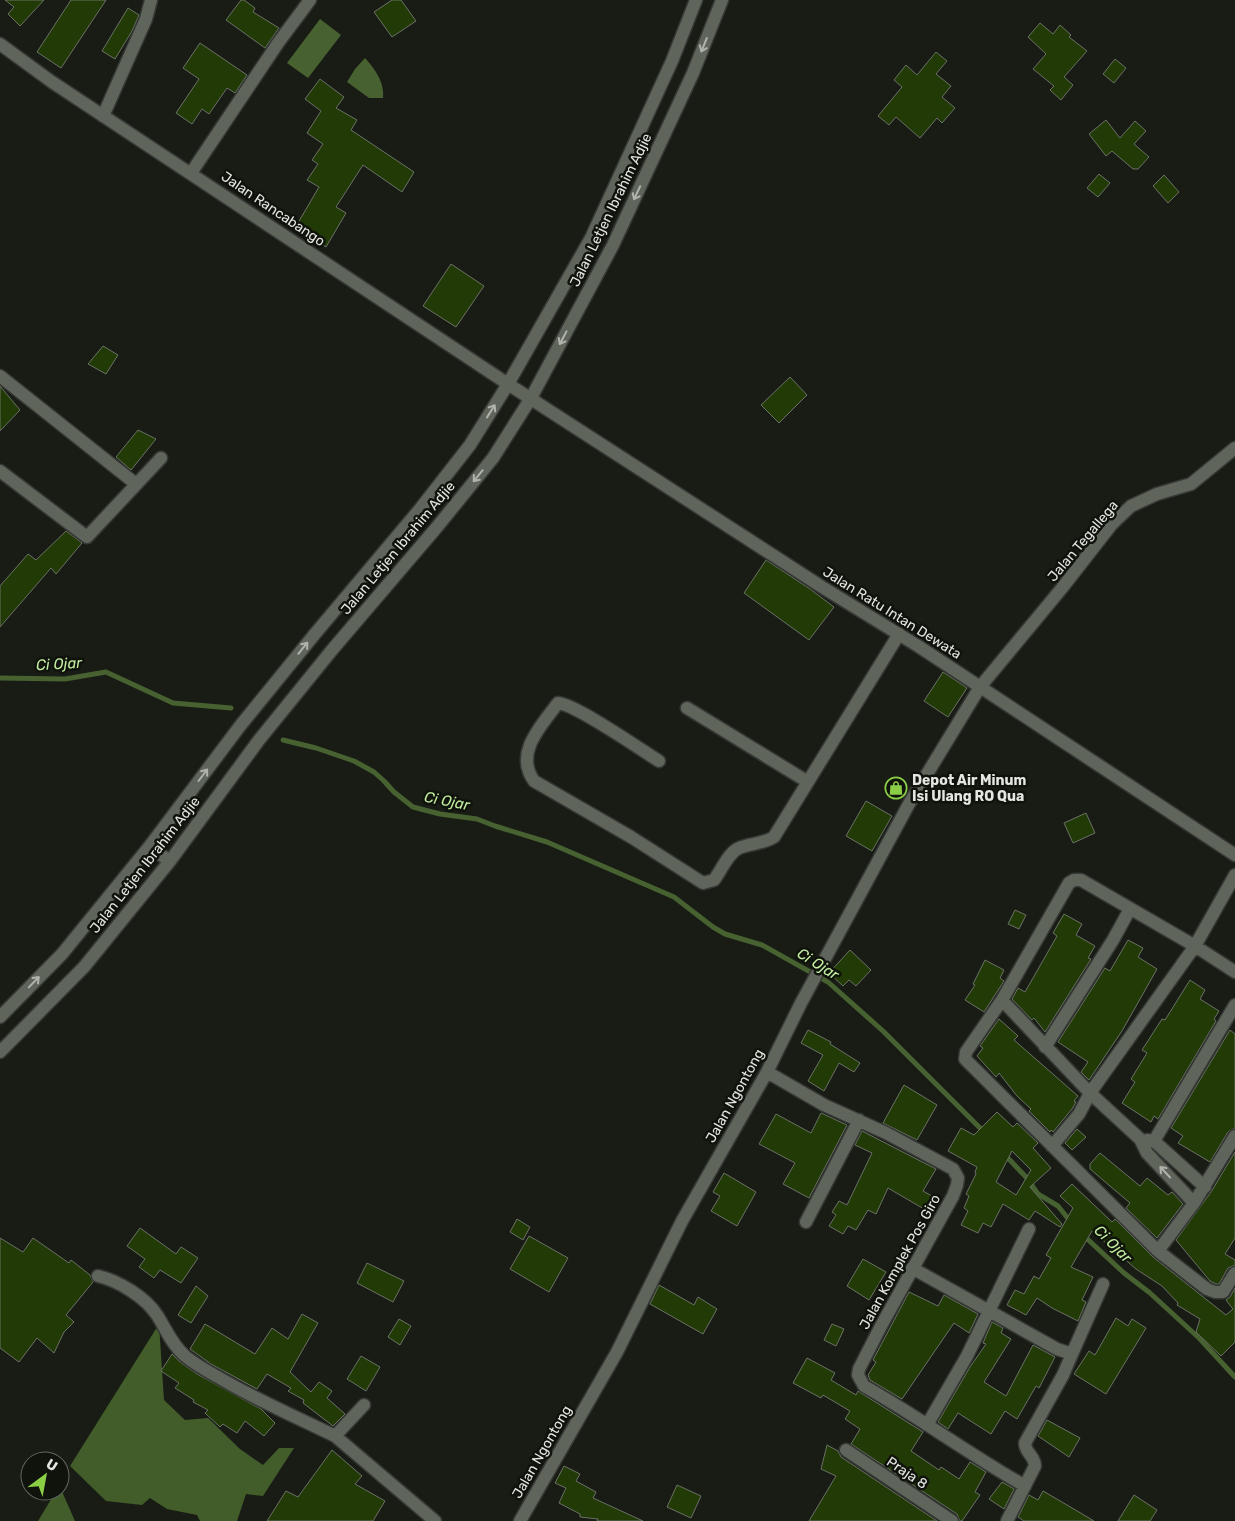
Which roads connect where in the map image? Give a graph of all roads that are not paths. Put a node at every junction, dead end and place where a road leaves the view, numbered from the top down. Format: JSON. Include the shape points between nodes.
{"nodes":[{"id":1,"x":150,"y":0,"type":"edge"},
{"id":2,"x":310,"y":0,"type":"edge"},
{"id":3,"x":696,"y":0,"type":"edge"},
{"id":4,"x":722,"y":0,"type":"edge"},
{"id":5,"x":0,"y":44,"type":"edge"},
{"id":6,"x":672,"y":61,"type":"junction"},
{"id":7,"x":692,"y":73,"type":"junction"},
{"id":8,"x":103,"y":116,"type":"junction"},
{"id":9,"x":191,"y":173,"type":"junction"},
{"id":10,"x":0,"y":376,"type":"edge"},
{"id":11,"x":508,"y":384,"type":"junction"},
{"id":12,"x":531,"y":398,"type":"junction"},
{"id":13,"x":1235,"y":448,"type":"edge"},
{"id":14,"x":161,"y":458,"type":"dead end"},
{"id":15,"x":0,"y":471,"type":"edge"},
{"id":16,"x":136,"y":484,"type":"junction"},
{"id":17,"x":899,"y":634,"type":"junction"},
{"id":18,"x":980,"y":687,"type":"junction"},
{"id":19,"x":687,"y":708,"type":"dead end"},
{"id":20,"x":659,"y":761,"type":"dead end"},
{"id":21,"x":808,"y":782,"type":"junction"},
{"id":22,"x":148,"y":847,"type":"junction"},
{"id":23,"x":1235,"y":855,"type":"edge"},
{"id":24,"x":170,"y":861,"type":"junction"},
{"id":25,"x":1235,"y":875,"type":"edge"},
{"id":26,"x":1130,"y":908,"type":"junction"},
{"id":27,"x":1195,"y":946,"type":"junction"},
{"id":28,"x":1235,"y":972,"type":"edge"},
{"id":29,"x":1002,"y":1000,"type":"junction"},
{"id":30,"x":1235,"y":1005,"type":"edge"},
{"id":31,"x":0,"y":1017,"type":"edge"},
{"id":32,"x":1045,"y":1047,"type":"junction"},
{"id":33,"x":0,"y":1052,"type":"edge"},
{"id":34,"x":767,"y":1072,"type":"junction"},
{"id":35,"x":1090,"y":1093,"type":"junction"},
{"id":36,"x":859,"y":1120,"type":"junction"},
{"id":37,"x":1235,"y":1136,"type":"edge"},
{"id":38,"x":1140,"y":1139,"type":"junction"},
{"id":39,"x":1154,"y":1141,"type":"junction"},
{"id":40,"x":1052,"y":1146,"type":"junction"},
{"id":41,"x":1205,"y":1186,"type":"junction"},
{"id":42,"x":1194,"y":1203,"type":"junction"},
{"id":43,"x":806,"y":1222,"type":"dead end"},
{"id":44,"x":1029,"y":1229,"type":"dead end"},
{"id":45,"x":1158,"y":1251,"type":"junction"},
{"id":46,"x":912,"y":1268,"type":"junction"},
{"id":47,"x":1235,"y":1273,"type":"edge"},
{"id":48,"x":98,"y":1276,"type":"dead end"},
{"id":49,"x":1102,"y":1284,"type":"dead end"},
{"id":50,"x":990,"y":1311,"type":"junction"},
{"id":51,"x":1072,"y":1354,"type":"junction"},
{"id":52,"x":364,"y":1404,"type":"dead end"},
{"id":53,"x":928,"y":1425,"type":"junction"},
{"id":54,"x":335,"y":1436,"type":"junction"},
{"id":55,"x":846,"y":1450,"type":"dead end"},
{"id":56,"x":1025,"y":1486,"type":"junction"},
{"id":57,"x":435,"y":1521,"type":"edge"},
{"id":58,"x":520,"y":1521,"type":"edge"},
{"id":59,"x":952,"y":1521,"type":"edge"},
{"id":60,"x":1007,"y":1521,"type":"edge"}],
"edges":[{"from":1,"to":8,"type":"street","via":[[146,19]]},
{"from":2,"to":9,"type":"street"},
{"from":3,"to":6,"type":"street","name":"Jalan Letjen Ibrahim Adjie"},
{"from":4,"to":7,"type":"street","name":"Jalan Letjen Ibrahim Adjie","one_way":true},
{"from":5,"to":8,"type":"street","name":"Jalan Rancabango"},
{"from":6,"to":7,"type":"street"},
{"from":6,"to":11,"type":"street","name":"Jalan Letjen Ibrahim Adjie","via":[[591,238]]},
{"from":7,"to":12,"type":"street","name":"Jalan Letjen Ibrahim Adjie","one_way":true,"via":[[613,245]]},
{"from":8,"to":9,"type":"street","name":"Jalan Rancabango"},
{"from":9,"to":11,"type":"street","name":"Jalan Rancabango"},
{"from":10,"to":16,"type":"street"},
{"from":11,"to":12,"type":"street","name":"Jalan Rancabango"},
{"from":22,"to":11,"type":"street","name":"Jalan Letjen Ibrahim Adjie","one_way":true,"via":[[240,726],[470,445]]},
{"from":12,"to":17,"type":"street","name":"Jalan Ratu Intan Dewata"},
{"from":12,"to":24,"type":"street","name":"Jalan Letjen Ibrahim Adjie","one_way":true,"via":[[493,458],[259,740]]},
{"from":13,"to":18,"type":"street","name":"Jalan Tegallega","via":[[1191,484],[1130,506]]},
{"from":14,"to":16,"type":"street"},
{"from":15,"to":16,"type":"street","via":[[87,537]]},
{"from":17,"to":18,"type":"street","name":"Jalan Ratu Intan Dewata"},
{"from":17,"to":21,"type":"street"},
{"from":18,"to":23,"type":"street","name":"Jalan Ratu Intan Dewata"},
{"from":18,"to":34,"type":"street","name":"Jalan Ngontong","via":[[910,802]]},
{"from":19,"to":21,"type":"street"},
{"from":20,"to":21,"type":"street","via":[[580,712],[558,703],[528,747],[526,760],[534,781],[703,883],[714,880],[734,852],[774,837]]},
{"from":22,"to":24,"type":"street"},
{"from":31,"to":22,"type":"street","name":"Jalan Letjen Ibrahim Adjie","one_way":true,"via":[[62,954]]},
{"from":24,"to":33,"type":"street","name":"Jalan Letjen Ibrahim Adjie","via":[[84,968]]},
{"from":25,"to":27,"type":"street"},
{"from":26,"to":27,"type":"street"},
{"from":26,"to":29,"type":"street","via":[[1081,880],[1068,884]]},
{"from":26,"to":32,"type":"street"},
{"from":27,"to":28,"type":"street"},
{"from":27,"to":35,"type":"street"},
{"from":29,"to":32,"type":"street"},
{"from":29,"to":40,"type":"street","via":[[966,1052],[965,1059]]},
{"from":30,"to":39,"type":"street"},
{"from":32,"to":35,"type":"street"},
{"from":34,"to":36,"type":"street","name":"Jalan Komplek Pos Giro","via":[[824,1105]]},
{"from":34,"to":58,"type":"street","name":"Jalan Ngontong","via":[[682,1221],[617,1352]]},
{"from":35,"to":38,"type":"street"},
{"from":35,"to":40,"type":"street","via":[[1079,1114]]},
{"from":36,"to":43,"type":"street"},
{"from":36,"to":46,"type":"street","name":"Jalan Komplek Pos Giro","via":[[956,1173],[957,1185],[953,1196]]},
{"from":37,"to":41,"type":"street"},
{"from":38,"to":39,"type":"street"},
{"from":42,"to":38,"type":"street","one_way":true,"via":[[1147,1153]]},
{"from":39,"to":41,"type":"street"},
{"from":40,"to":45,"type":"street"},
{"from":41,"to":42,"type":"street"},
{"from":42,"to":45,"type":"street"},
{"from":44,"to":50,"type":"street"},
{"from":45,"to":47,"type":"street","via":[[1215,1292],[1223,1292]]},
{"from":46,"to":50,"type":"street"},
{"from":46,"to":53,"type":"street","name":"Jalan Komplek Pos Giro","via":[[858,1375],[864,1386]]},
{"from":48,"to":54,"type":"street","via":[[142,1299],[156,1313],[184,1356],[242,1390]]},
{"from":49,"to":51,"type":"street"},
{"from":50,"to":51,"type":"street","via":[[1057,1349]]},
{"from":50,"to":53,"type":"street"},
{"from":51,"to":56,"type":"street","via":[[1025,1443],[1027,1452],[1035,1461]]},
{"from":52,"to":54,"type":"street"},
{"from":53,"to":56,"type":"street","name":"Jalan Komplek Pos Giro"},
{"from":54,"to":57,"type":"street"},
{"from":55,"to":59,"type":"street","name":"Praja 8"},
{"from":56,"to":60,"type":"street"}]}
